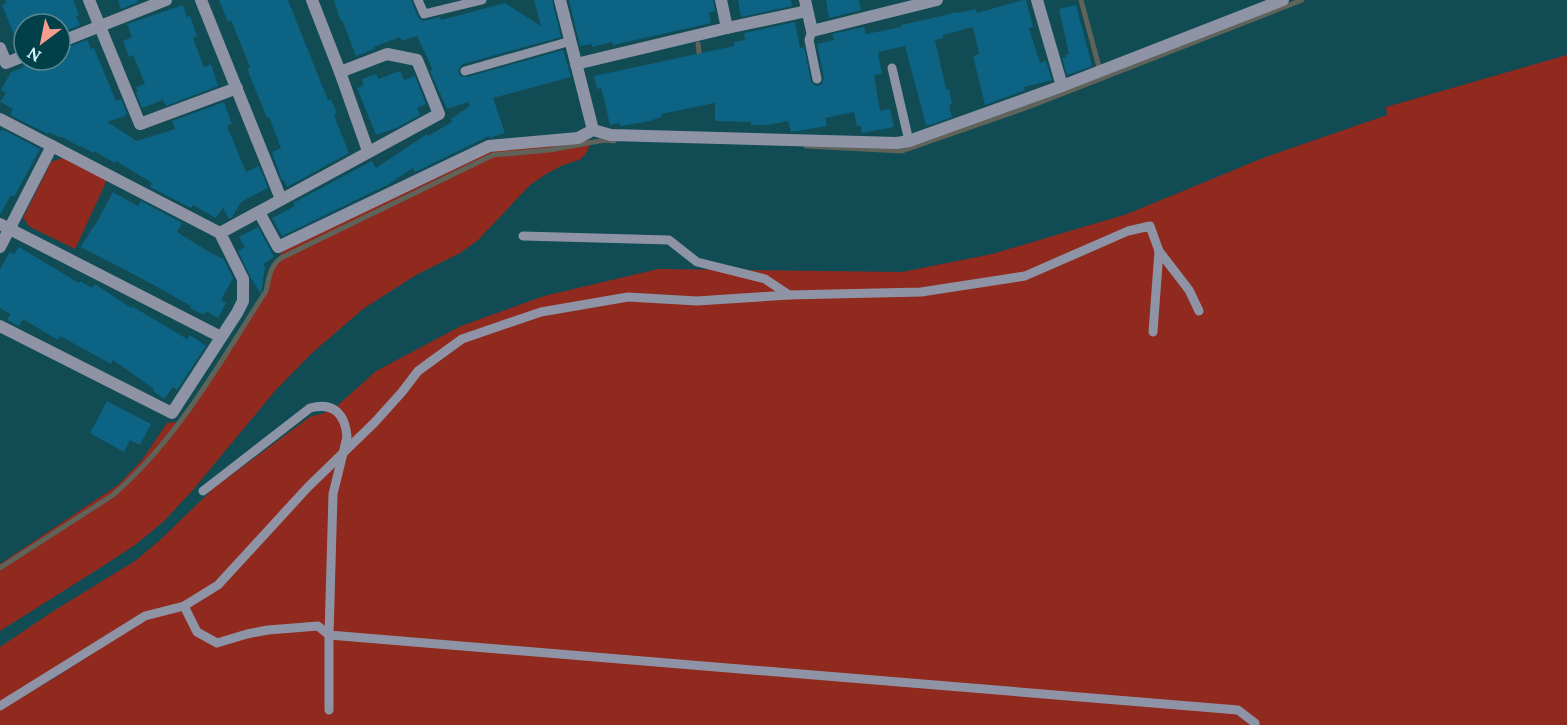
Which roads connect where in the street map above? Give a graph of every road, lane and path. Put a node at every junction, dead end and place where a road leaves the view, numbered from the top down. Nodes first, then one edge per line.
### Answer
1 (89, 0) edge
2 (166, 0) edge
3 (201, 0) edge
4 (312, 0) edge
5 (418, 0) edge
6 (482, 0) edge
7 (561, 0) edge
8 (721, 0) edge
9 (937, 0) edge
10 (1037, 0) edge
11 (1283, 0) edge
12 (806, 6) edge
13 (99, 27) junction
14 (727, 28) junction
15 (812, 31) junction
16 (72, 37) edge
17 (571, 41) junction
18 (0, 48) edge
19 (576, 64) junction
20 (3, 68) edge
21 (892, 68) dead end
22 (465, 71) dead end
23 (340, 72) junction
24 (817, 79) dead end
25 (1062, 86) junction
26 (237, 88) junction
27 (0, 120) edge
28 (593, 130) junction
29 (909, 141) junction
30 (52, 146) junction
31 (368, 151) junction
32 (281, 199) junction
33 (259, 212) junction
34 (5, 226) edge
35 (220, 233) junction
36 (523, 236) dead end
37 (0, 247) edge
38 (1158, 251) junction
39 (789, 295) junction
40 (1199, 311) dead end
41 (0, 326) edge
42 (1153, 332) dead end
43 (221, 336) junction
44 (343, 454) junction
45 (203, 491) dead end
46 (184, 606) junction
47 (328, 635) junction
48 (0, 706) edge
49 (329, 710) dead end
50 (1255, 725) edge

1 - 13 street
2 - 13 street
3 - 26 street
4 - 23 street
5 - 6 lane
7 - 17 street
8 - 14 street
9 - 15 street
10 - 25 street
11 - 25 street
12 - 14 street
12 - 15 street
13 - 16 street
13 - 26 street
14 - 19 street
15 - 24 lane
17 - 19 street
17 - 22 lane
18 - 20 street
19 - 28 street
21 - 29 lane
23 - 31 street
23 - 31 street
25 - 29 street
26 - 32 street
27 - 30 street
28 - 29 street
28 - 33 street
30 - 34 street
30 - 35 street
31 - 32 street
32 - 33 street
33 - 35 street
34 - 37 street
34 - 43 street
35 - 43 street
36 - 39 lane
38 - 39 lane
38 - 40 lane
38 - 42 lane
39 - 44 lane
41 - 43 street
44 - 45 lane
44 - 46 lane
44 - 47 lane
46 - 47 lane
46 - 48 lane
47 - 49 lane
47 - 50 lane

